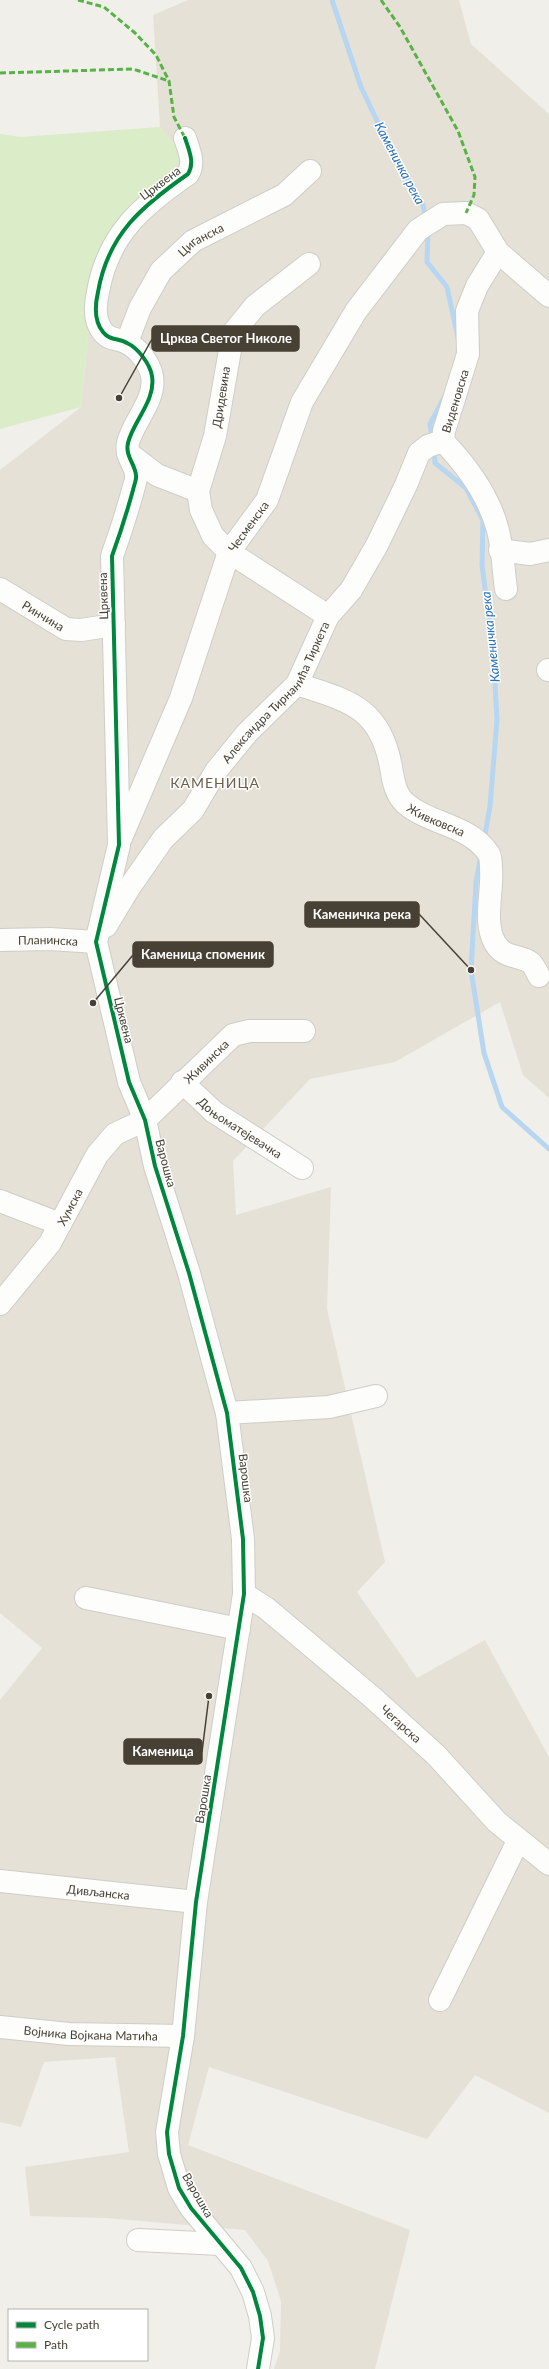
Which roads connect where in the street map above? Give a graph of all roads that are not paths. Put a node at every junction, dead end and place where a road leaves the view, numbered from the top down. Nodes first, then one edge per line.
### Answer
1 (185, 138) dead end
2 (310, 171) dead end
3 (498, 252) junction
4 (308, 264) dead end
5 (549, 296) edge
6 (127, 342) junction
7 (443, 441) junction
8 (128, 453) junction
9 (198, 491) junction
10 (500, 550) junction
11 (549, 550) edge
12 (229, 552) junction
13 (0, 589) edge
14 (506, 589) dead end
15 (328, 616) junction
16 (114, 625) junction
17 (297, 684) junction
18 (119, 845) junction
19 (0, 940) edge
20 (96, 942) junction
21 (539, 976) dead end
22 (304, 1031) dead end
23 (182, 1082) junction
24 (145, 1120) junction
25 (302, 1168) dead end
26 (0, 1201) edge
27 (60, 1224) junction
28 (0, 1304) edge
29 (376, 1396) dead end
30 (227, 1413) junction
31 (244, 1594) junction
32 (86, 1598) dead end
33 (239, 1629) junction
34 (518, 1840) junction
35 (549, 1864) edge
36 (0, 1881) edge
37 (196, 1902) junction
38 (440, 2000) dead end
39 (0, 2027) edge
40 (183, 2036) junction
41 (138, 2240) dead end
42 (220, 2244) junction
43 (258, 2369) edge

1 - 6 street, Црквена
2 - 6 street, Циганска
3 - 5 street
3 - 7 street, Виденовска
3 - 12 street, Чесменска
4 - 9 street, Дридевина
6 - 8 street, Црквена
7 - 10 street, Виденовска
7 - 15 street, Александра Тирнанића Тиркета
8 - 9 street
8 - 16 street, Црквена
9 - 12 street, Дридевина
10 - 11 street
10 - 14 street, Виденовска
12 - 15 street, Дридевина
12 - 18 street, Чесменска
13 - 16 street, Ринчина
15 - 17 street, Александра Тирнанића Тиркета
16 - 18 street, Црквена
17 - 20 street, Александра Тирнанића Тиркета
17 - 21 street, Живковска
18 - 20 street, Црквена
19 - 20 street, Планинска
20 - 24 street, Црквена
22 - 23 street, Живинска
23 - 24 street, Живинска
23 - 25 street, Доњоматејевачка
24 - 27 street, Хумска
24 - 30 street, Варошка
26 - 27 street
27 - 28 street, Хумска
29 - 30 street
30 - 31 street, Варошка
31 - 33 street, Варошка
31 - 34 street, Чегарска
32 - 33 street
33 - 37 street, Варошка
34 - 35 street, Чегарска
34 - 38 street
36 - 37 street, Дивљанска
37 - 40 street, Варошка
39 - 40 street, Војника Војкана Матића
40 - 42 street, Варошка
41 - 42 street
42 - 43 street, Варошка

